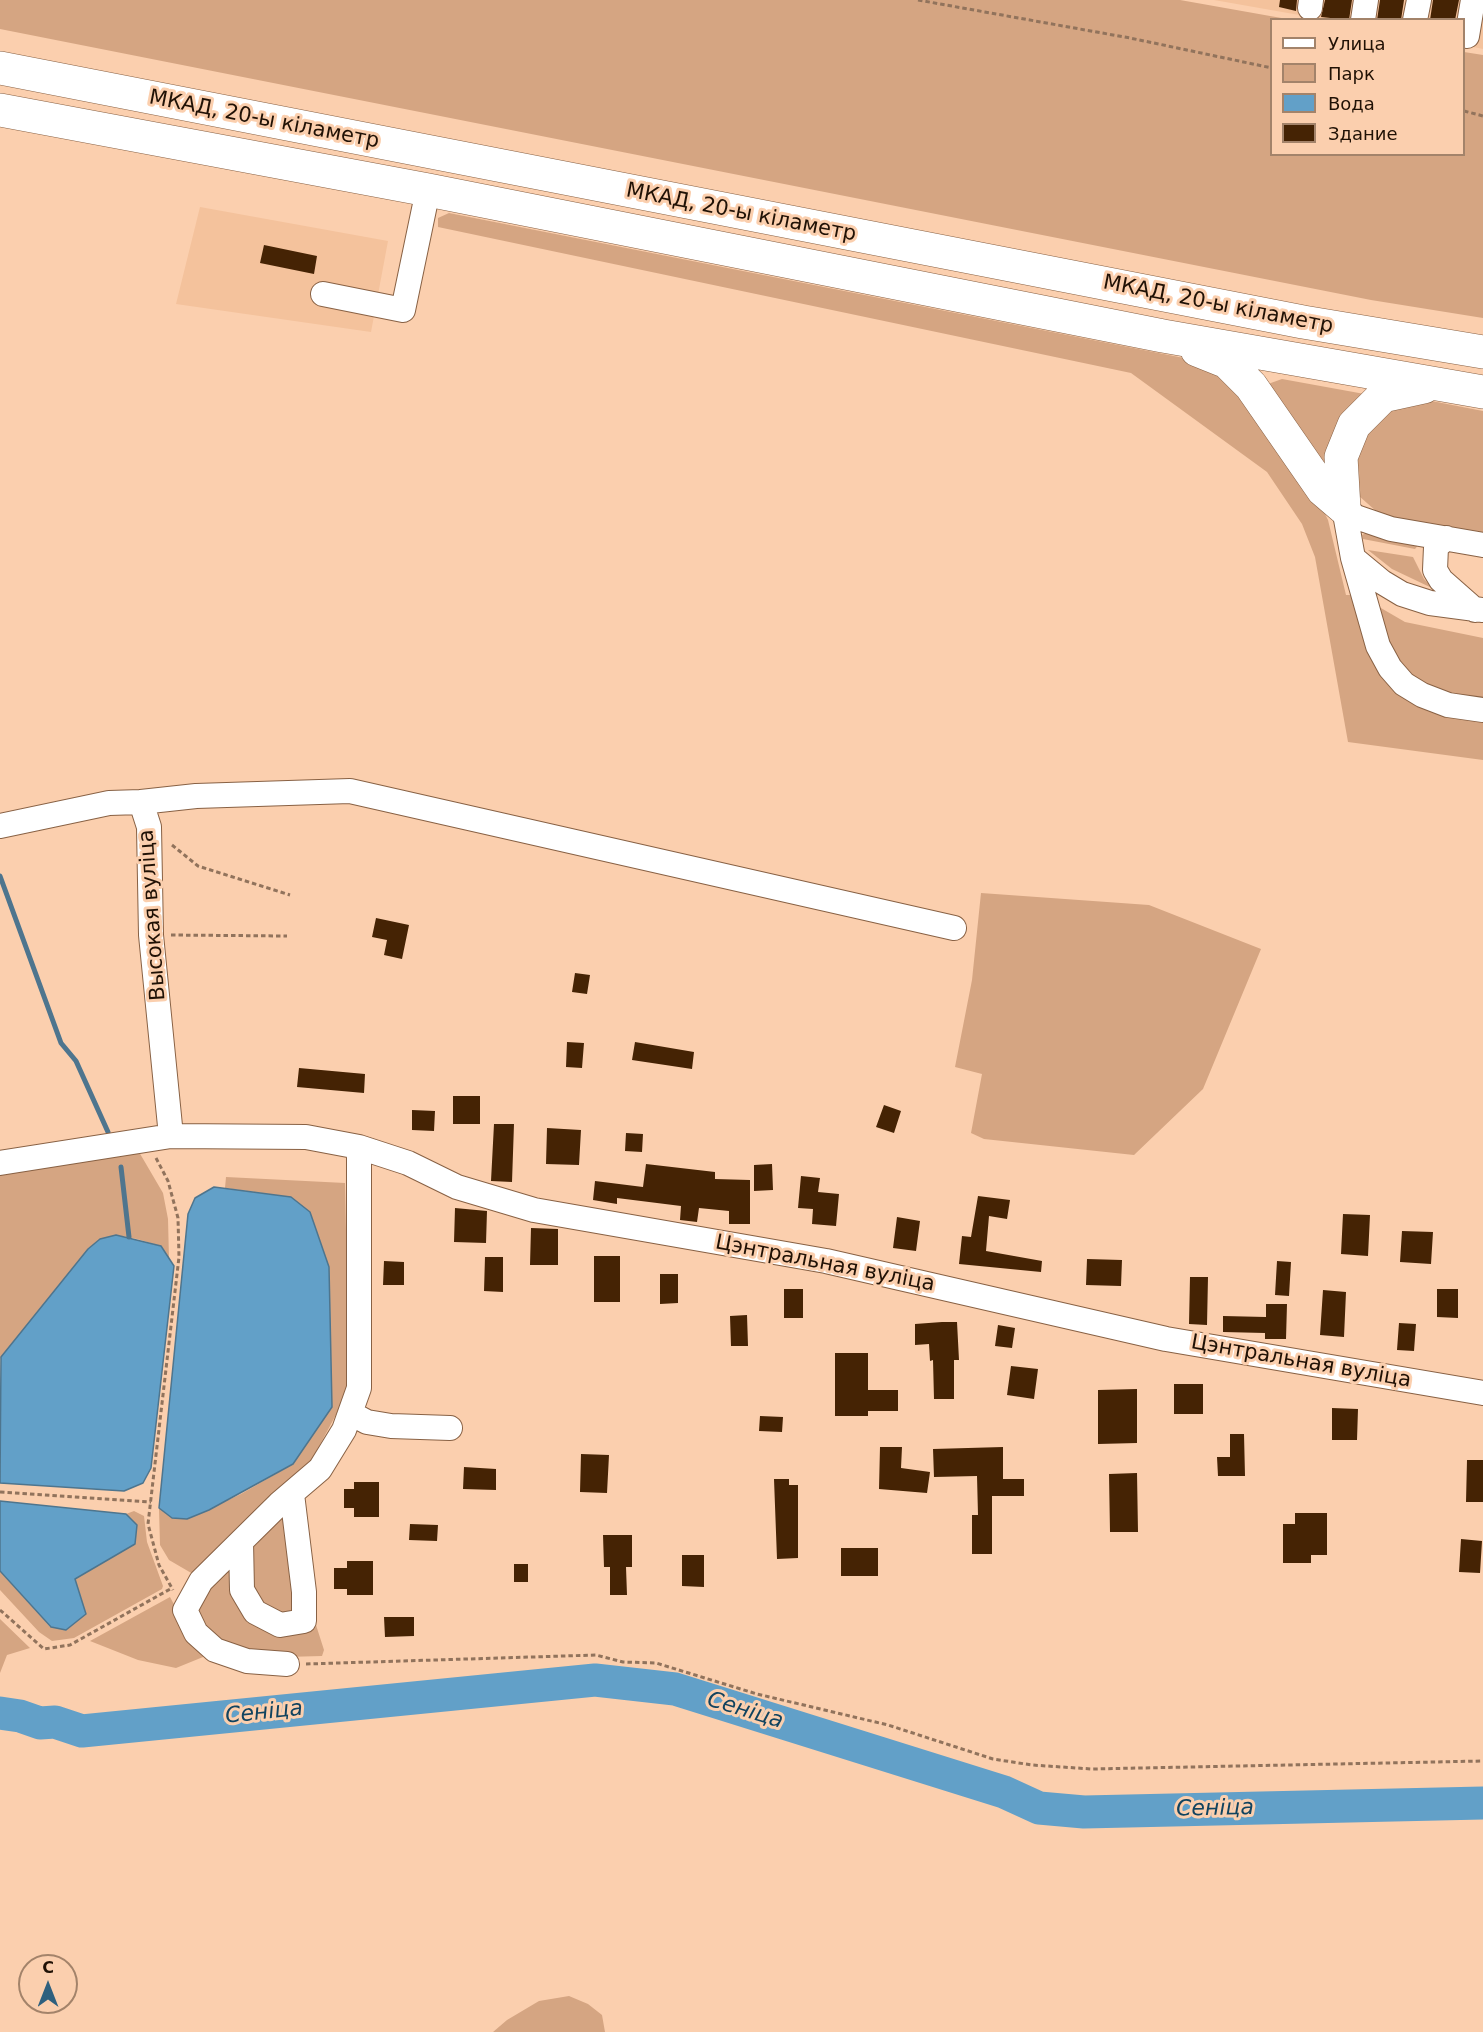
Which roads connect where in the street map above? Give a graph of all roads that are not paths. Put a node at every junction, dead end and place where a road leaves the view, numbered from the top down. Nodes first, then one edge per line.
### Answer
1 (1366, 0) edge
2 (1419, 0) edge
3 (1473, 0) edge
4 (1363, 18) edge
5 (1415, 18) edge
6 (1467, 36) dead end
7 (0, 68) edge
8 (0, 110) edge
9 (428, 190) junction
10 (323, 294) dead end
11 (1163, 336) junction
12 (1483, 352) edge
13 (1442, 384) junction
14 (1483, 392) edge
15 (1344, 508) junction
16 (1446, 538) junction
17 (1483, 545) edge
18 (1353, 558) junction
19 (1481, 610) edge
20 (1483, 710) edge
21 (141, 802) junction
22 (0, 826) edge
23 (954, 928) dead end
24 (159, 1138) junction
25 (359, 1147) junction
26 (0, 1163) edge
27 (1483, 1393) edge
28 (350, 1413) junction
29 (450, 1428) dead end
30 (292, 1494) junction
31 (241, 1542) junction
32 (287, 1664) road end

1 - 4 street
2 - 5 street
3 - 6 street
7 - 12 highway, МКАД, 20-ы кіламетр
8 - 9 highway, МКАД, 20-ы кіламетр
9 - 10 street
9 - 11 highway, МКАД, 20-ы кіламетр
11 - 13 highway, МКАД, 20-ы кіламетр
11 - 15 highway
13 - 14 highway, МКАД, 20-ы кіламетр
13 - 15 highway
15 - 16 street
15 - 18 street
16 - 17 street
16 - 19 street
18 - 19 street
18 - 20 street
21 - 22 street, Высокая вуліца
21 - 23 street
21 - 24 street, Высокая вуліца
24 - 25 street, Цэнтральная вуліца
24 - 26 street, Цэнтральная вуліца
25 - 27 street, Цэнтральная вуліца
25 - 28 street
28 - 29 street
28 - 30 street
30 - 31 street
30 - 31 street
31 - 32 street

